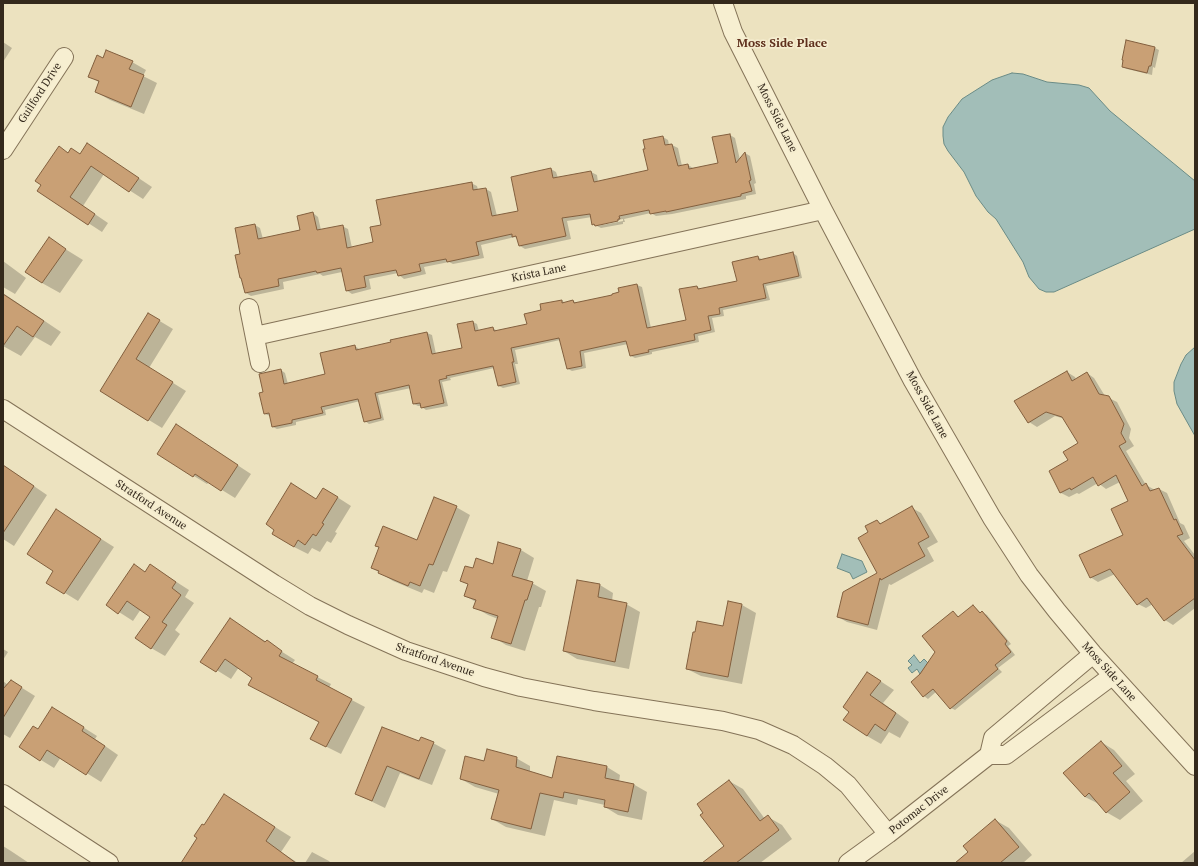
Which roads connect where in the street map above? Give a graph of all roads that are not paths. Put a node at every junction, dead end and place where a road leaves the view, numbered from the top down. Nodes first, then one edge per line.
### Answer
1 (723, 3) edge
2 (64, 57) dead end
3 (3, 150) edge
4 (822, 210) junction
5 (249, 308) dead end
6 (255, 336) junction
7 (260, 363) dead end
8 (3, 409) edge
9 (1093, 654) junction
10 (1112, 676) junction
11 (989, 755) junction
12 (1195, 766) edge
13 (3, 794) edge
14 (888, 834) junction
15 (109, 863) edge
16 (848, 863) edge

1 - 4 street, Moss Side Lane
2 - 3 street, Guilford Drive
4 - 6 street, Krista Lane
4 - 9 street, Moss Side Lane
5 - 6 street
6 - 7 street
8 - 14 street, Stratford Avenue
9 - 10 street, Moss Side Lane
9 - 11 street
10 - 11 street
10 - 12 street, Moss Side Lane
11 - 14 street, Potomac Drive
13 - 15 street
14 - 16 street, Potomac Drive

